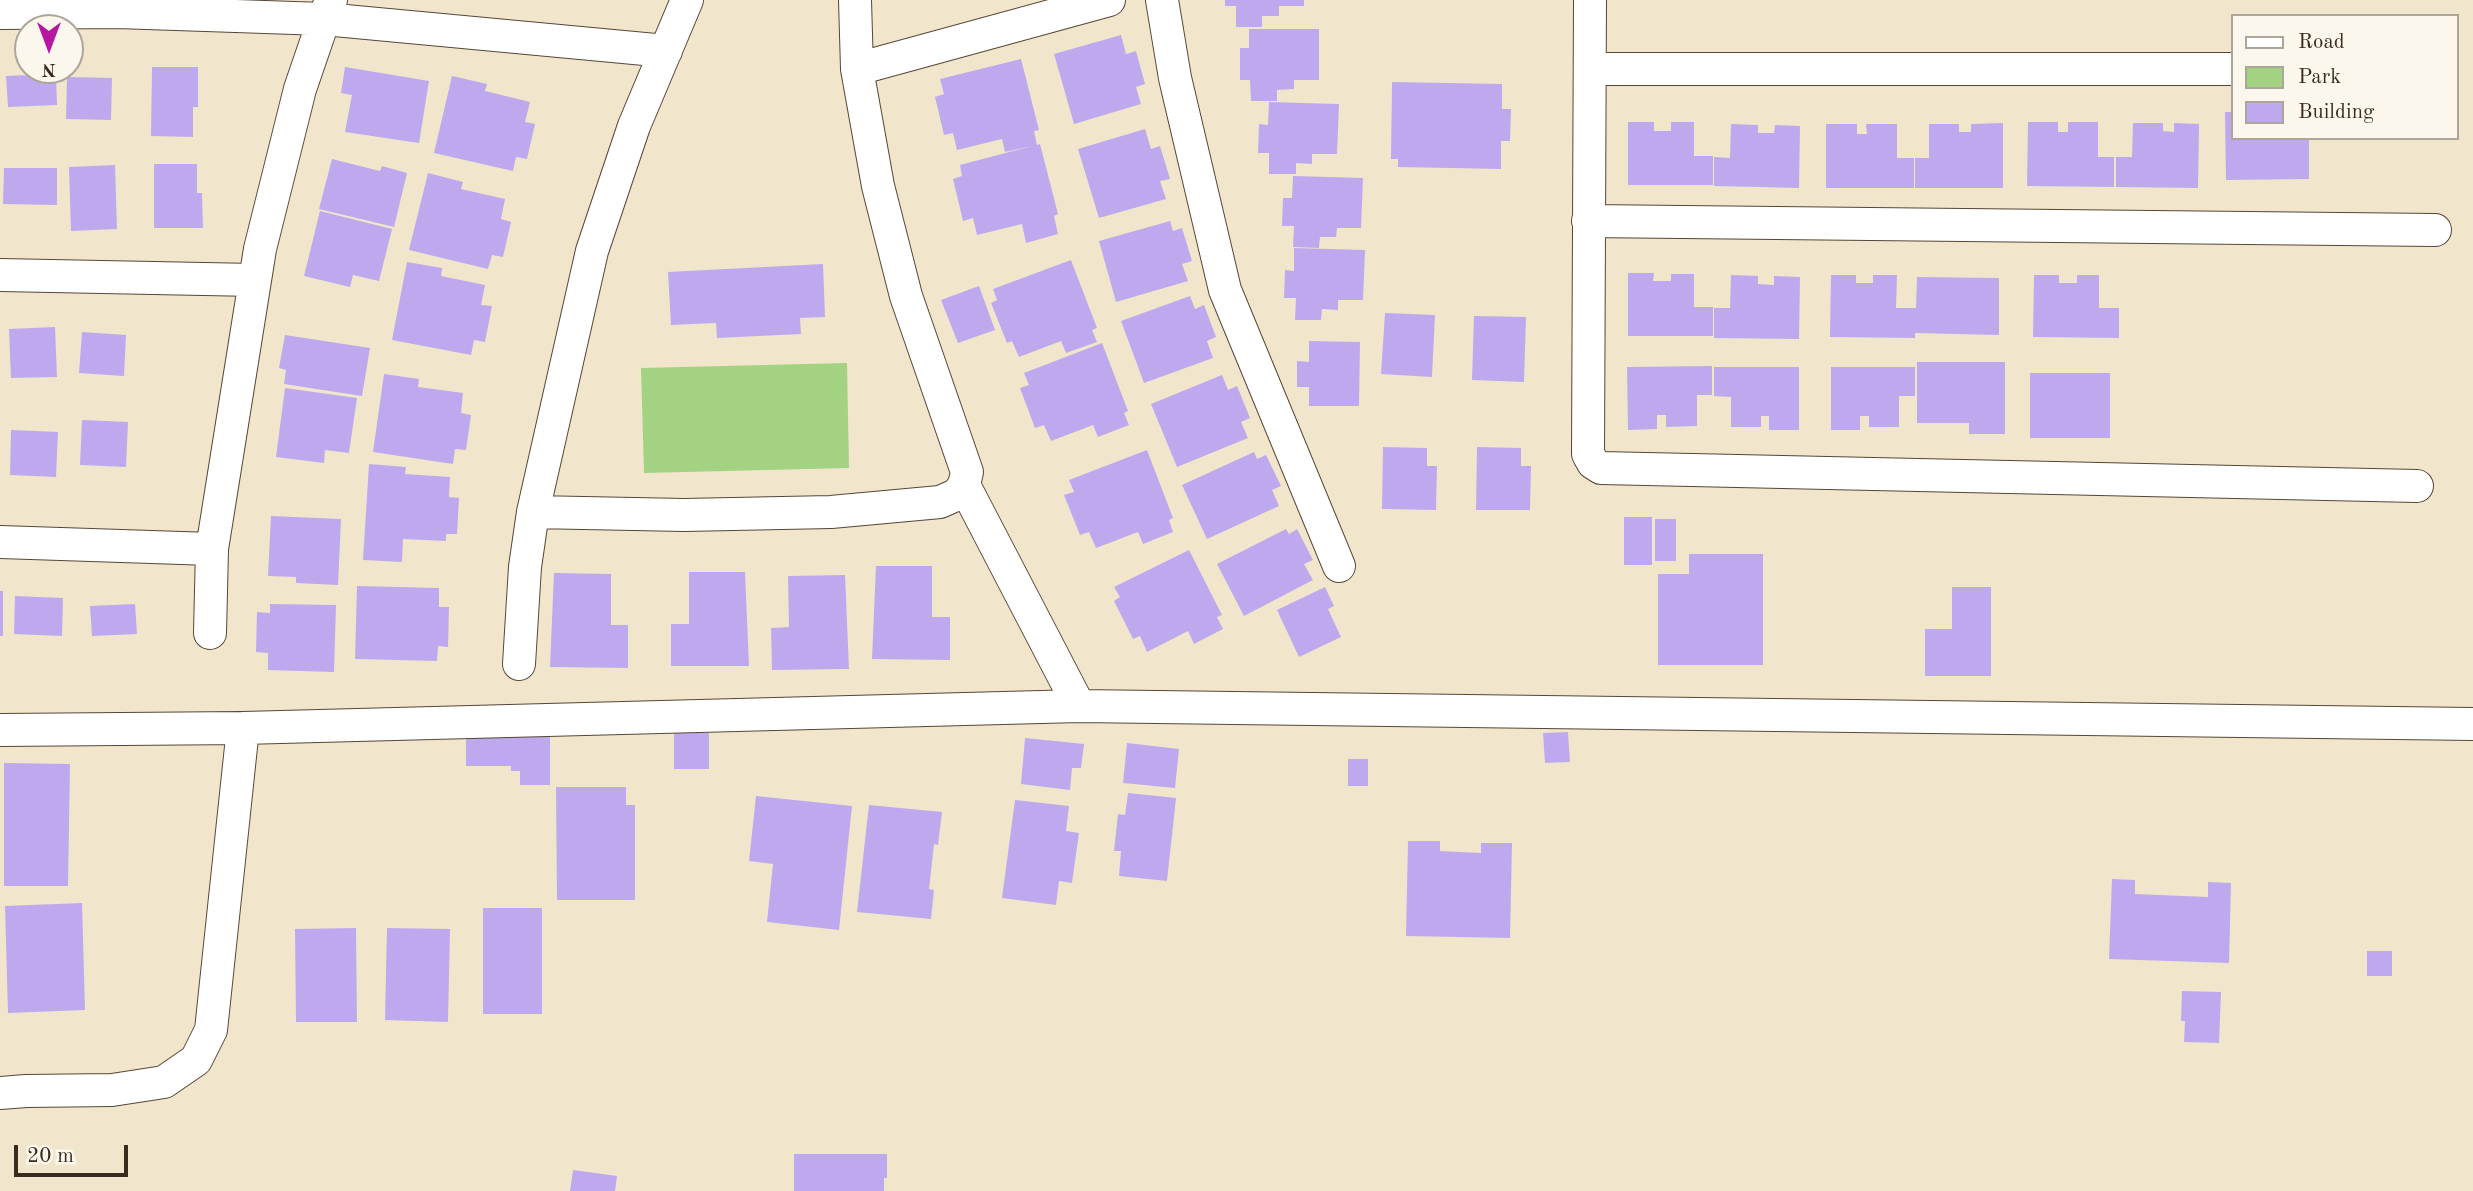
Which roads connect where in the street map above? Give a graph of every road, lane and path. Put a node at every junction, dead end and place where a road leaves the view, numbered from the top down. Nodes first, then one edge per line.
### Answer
1 (687, 0) edge
2 (855, 0) edge
3 (1109, 0) edge
4 (1163, 0) edge
5 (1590, 0) edge
6 (59, 6) edge
7 (328, 9) edge
8 (0, 13) edge
9 (666, 51) junction
10 (857, 69) junction
11 (1591, 69) junction
12 (2232, 69) edge
13 (1588, 221) junction
14 (2435, 230) dead end
15 (0, 275) edge
16 (254, 280) junction
17 (964, 485) junction
18 (2417, 486) dead end
19 (533, 512) junction
20 (0, 542) edge
21 (212, 549) junction
22 (1339, 566) dead end
23 (210, 633) dead end
24 (519, 664) dead end
25 (1079, 706) junction
26 (2473, 724) edge
27 (243, 728) junction
28 (0, 730) edge
29 (0, 1093) edge

1 - 9 street
2 - 10 street
3 - 10 street
4 - 22 street
5 - 11 street
6 - 7 street
6 - 8 street
7 - 9 street
7 - 16 street
9 - 19 street
10 - 17 street
11 - 12 street
11 - 13 street
13 - 14 street
13 - 18 street
15 - 16 street
16 - 21 street
17 - 19 street
17 - 25 street
19 - 24 street
20 - 21 street
21 - 23 street
25 - 26 street
25 - 27 street
27 - 28 street
27 - 29 street

